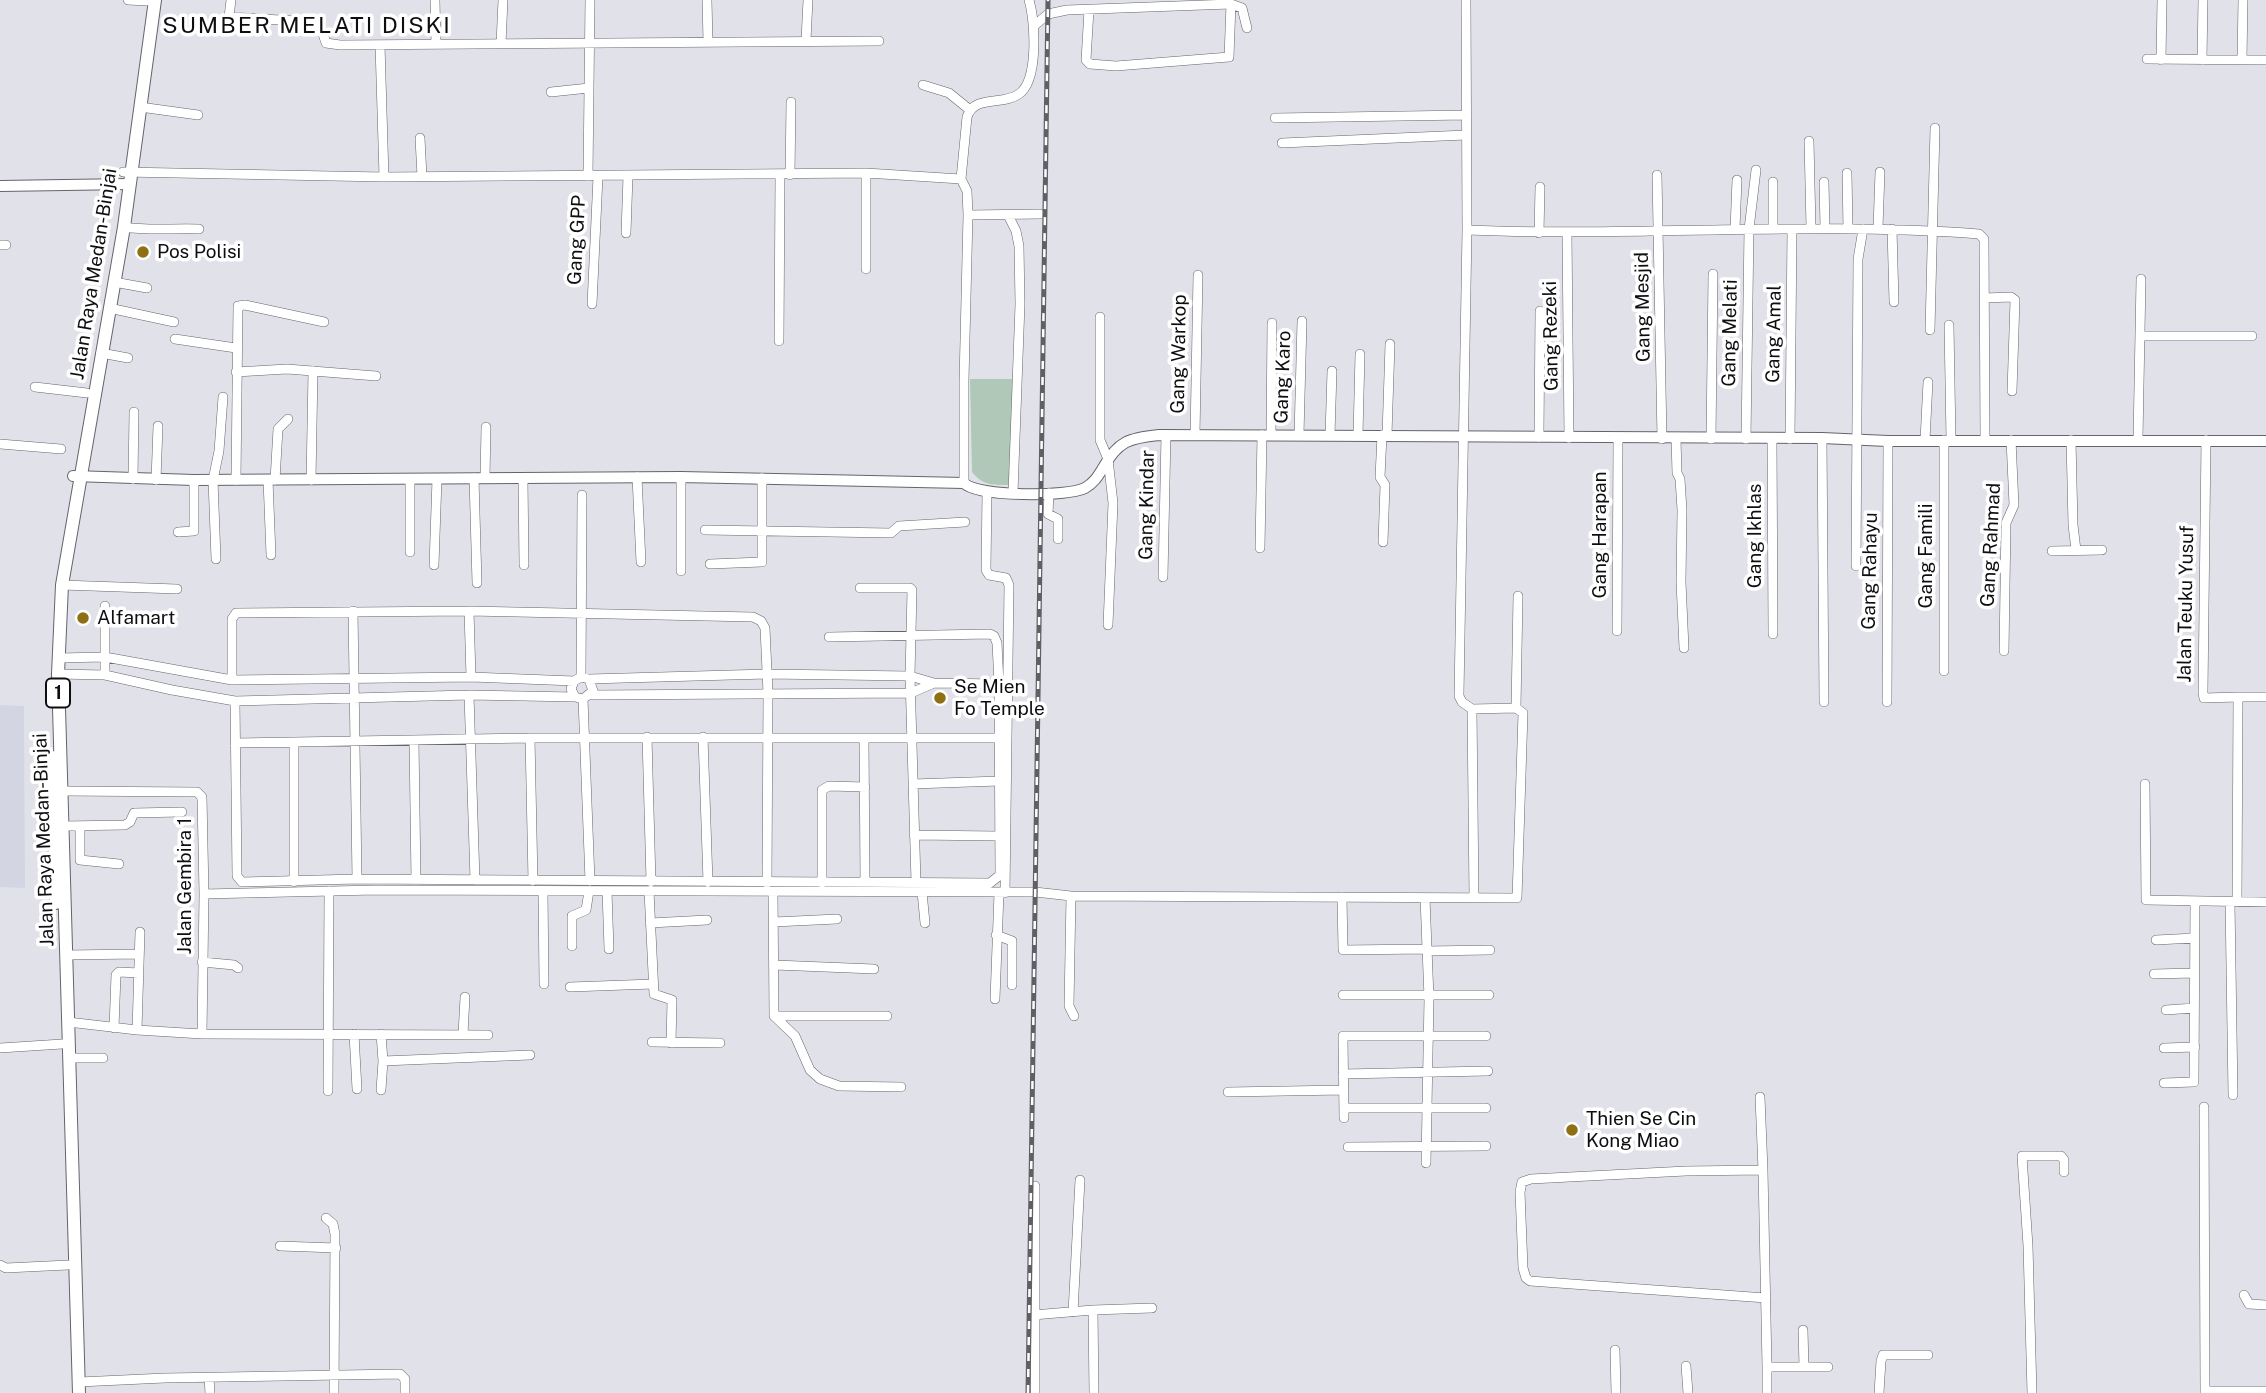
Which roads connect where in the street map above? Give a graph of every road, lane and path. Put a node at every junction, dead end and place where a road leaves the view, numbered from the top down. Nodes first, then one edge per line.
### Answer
1 (128, 0) edge
2 (150, 0) edge
3 (231, 0) edge
4 (435, 0) edge
5 (503, 0) edge
6 (590, 0) edge
7 (707, 0) edge
8 (808, 0) edge
9 (1029, 0) edge
10 (1466, 0) edge
11 (2162, 0) edge
12 (2203, 0) edge
13 (2243, 0) edge
14 (1231, 4) junction
15 (1089, 10) junction
16 (1035, 25) junction
17 (1247, 28) dead end
18 (806, 40) junction
19 (879, 41) dead end
20 (589, 42) junction
21 (708, 42) junction
22 (436, 44) junction
23 (502, 44) junction
24 (380, 45) junction
25 (2147, 60) dead end
26 (2161, 60) junction
27 (2202, 60) junction
28 (2242, 60) junction
29 (2266, 60) edge
30 (923, 85) dead end
31 (589, 88) junction
32 (551, 92) dead end
33 (791, 102) dead end
34 (140, 107) junction
35 (970, 110) junction
36 (198, 115) dead end
37 (1467, 115) junction
38 (1275, 118) dead end
39 (1935, 128) dead end
40 (1466, 135) junction
41 (420, 138) dead end
42 (1809, 141) dead end
43 (1282, 143) dead end
44 (1756, 170) dead end
45 (1880, 172) dead end
46 (866, 173) junction
47 (1847, 173) dead end
48 (785, 175) junction
49 (1657, 175) dead end
50 (593, 176) junction
51 (628, 176) junction
52 (384, 177) junction
53 (422, 177) junction
54 (961, 178) junction
55 (126, 179) junction
56 (1737, 180) dead end
57 (1773, 182) dead end
58 (1824, 182) dead end
59 (0, 186) edge
60 (1540, 187) dead end
61 (1040, 214) dead end
62 (968, 215) junction
63 (1008, 215) junction
64 (124, 227) junction
65 (1773, 228) junction
66 (1825, 228) junction
67 (1878, 228) junction
68 (199, 229) dead end
69 (1735, 229) junction
70 (1749, 229) junction
71 (1792, 229) junction
72 (1811, 229) junction
73 (1848, 229) junction
74 (1863, 229) junction
75 (1892, 229) junction
76 (1467, 230) junction
77 (1933, 230) junction
78 (1660, 231) junction
79 (626, 233) dead end
80 (1539, 233) junction
81 (1567, 233) junction
82 (866, 270) dead end
83 (1713, 274) dead end
84 (1198, 275) dead end
85 (2141, 279) dead end
86 (114, 282) junction
87 (147, 288) dead end
88 (1985, 298) junction
89 (1894, 302) dead end
90 (592, 304) dead end
91 (109, 308) junction
92 (1540, 311) dead end
93 (1100, 317) dead end
94 (1302, 321) dead end
95 (174, 322) dead end
96 (324, 322) dead end
97 (1272, 323) dead end
98 (1950, 326) dead end
99 (1930, 330) dead end
100 (2140, 336) junction
101 (2252, 336) dead end
102 (176, 339) dead end
103 (779, 341) dead end
104 (1390, 344) dead end
105 (236, 348) junction
106 (101, 353) junction
107 (1360, 354) dead end
108 (128, 358) dead end
109 (313, 371) junction
110 (1332, 371) dead end
111 (236, 372) junction
112 (376, 376) dead end
113 (1928, 382) dead end
114 (35, 387) dead end
115 (2012, 391) dead end
116 (87, 393) junction
117 (223, 397) dead end
118 (134, 412) dead end
119 (288, 419) dead end
120 (158, 426) dead end
121 (486, 427) dead end
122 (1166, 435) junction
123 (1195, 435) junction
124 (1267, 435) junction
125 (1299, 435) junction
126 (1329, 435) junction
127 (1359, 435) junction
128 (1385, 435) junction
129 (1462, 437) junction
130 (1539, 438) junction
131 (1569, 438) junction
132 (1822, 438) junction
133 (1618, 439) junction
134 (1662, 439) junction
135 (1676, 439) junction
136 (1711, 439) junction
137 (1746, 439) junction
138 (1772, 439) junction
139 (1790, 439) junction
140 (2138, 439) junction
141 (1857, 440) junction
142 (1926, 440) junction
143 (1947, 440) junction
144 (1985, 440) junction
145 (2011, 440) junction
146 (2071, 440) junction
147 (2206, 440) junction
148 (1888, 441) junction
149 (2266, 441) edge
150 (0, 444) edge
151 (61, 449) dead end
152 (1108, 459) junction
153 (76, 477) junction
154 (636, 477) junction
155 (681, 477) junction
156 (480, 478) junction
157 (523, 478) junction
158 (762, 478) junction
159 (133, 479) junction
160 (410, 479) junction
161 (437, 479) junction
162 (156, 480) junction
163 (213, 480) junction
164 (236, 480) junction
165 (271, 480) junction
166 (311, 480) junction
167 (194, 481) junction
168 (964, 483) junction
169 (987, 492) junction
170 (1013, 493) junction
171 (1049, 493) junction
172 (582, 495) dead end
173 (965, 522) dead end
174 (705, 530) dead end
175 (764, 531) junction
176 (178, 532) dead end
177 (1058, 539) dead end
178 (1383, 542) dead end
179 (1260, 548) dead end
180 (2076, 550) junction
181 (2102, 550) dead end
182 (2052, 551) dead end
183 (410, 552) dead end
184 (271, 555) dead end
185 (216, 559) dead end
186 (640, 562) dead end
187 (710, 564) dead end
188 (434, 565) dead end
189 (524, 565) dead end
190 (1856, 566) dead end
191 (681, 571) dead end
192 (1163, 577) dead end
193 (477, 583) dead end
194 (62, 585) junction
195 (860, 588) dead end
196 (177, 589) dead end
197 (1518, 596) dead end
198 (105, 606) dead end
199 (353, 611) junction
200 (469, 611) junction
201 (580, 612) junction
202 (1108, 625) dead end
203 (1617, 631) dead end
204 (1773, 634) dead end
205 (911, 636) junction
206 (829, 637) dead end
207 (1684, 648) dead end
208 (2004, 651) dead end
209 (105, 657) junction
210 (58, 658) junction
211 (1944, 671) dead end
212 (58, 674) junction
213 (105, 674) junction
214 (767, 674) junction
215 (911, 676) junction
216 (354, 677) junction
217 (471, 677) junction
218 (582, 679) junction
219 (232, 680) junction
220 (934, 683) junction
221 (999, 684) junction
222 (768, 693) junction
223 (911, 693) junction
224 (470, 695) junction
225 (583, 697) junction
226 (2238, 697) junction
227 (2266, 697) edge
228 (354, 699) junction
229 (235, 701) junction
230 (1824, 702) dead end
231 (1887, 702) dead end
232 (1516, 708) junction
233 (1472, 709) junction
234 (647, 737) junction
235 (703, 737) junction
236 (530, 738) junction
237 (584, 738) junction
238 (768, 738) junction
239 (864, 738) junction
240 (911, 738) junction
241 (998, 738) junction
242 (354, 740) junction
243 (471, 740) junction
244 (414, 741) junction
245 (235, 743) junction
246 (294, 743) junction
247 (999, 780) junction
248 (913, 783) junction
249 (2145, 784) dead end
250 (864, 787) junction
251 (62, 790) junction
252 (182, 812) dead end
253 (63, 826) junction
254 (80, 826) junction
255 (914, 835) junction
256 (998, 836) junction
257 (119, 864) dead end
258 (356, 880) junction
259 (416, 880) junction
260 (475, 880) junction
261 (533, 881) junction
262 (294, 882) junction
263 (708, 882) junction
264 (865, 882) junction
265 (916, 882) junction
266 (822, 883) junction
267 (590, 886) junction
268 (650, 886) junction
269 (770, 887) junction
270 (329, 891) junction
271 (543, 891) junction
272 (607, 891) junction
273 (922, 891) junction
274 (1002, 893) junction
275 (204, 894) junction
276 (1072, 896) junction
277 (1342, 897) junction
278 (1426, 898) junction
279 (1475, 898) junction
280 (2195, 901) junction
281 (2234, 902) junction
282 (2266, 902) edge
283 (837, 919) dead end
284 (707, 920) dead end
285 (774, 922) junction
286 (650, 923) junction
287 (925, 923) dead end
288 (140, 932) dead end
289 (996, 935) junction
290 (2194, 938) junction
291 (2156, 940) dead end
292 (572, 946) dead end
293 (609, 949) dead end
294 (1427, 950) junction
295 (1490, 950) dead end
296 (139, 954) junction
297 (66, 955) junction
298 (202, 962) junction
299 (775, 965) junction
300 (237, 968) dead end
301 (874, 968) dead end
302 (139, 973) junction
303 (2194, 973) junction
304 (2154, 974) dead end
305 (544, 984) dead end
306 (653, 985) junction
307 (1012, 985) dead end
308 (570, 987) dead end
309 (1343, 995) dead end
310 (1429, 995) junction
311 (1489, 995) dead end
312 (464, 997) dead end
313 (995, 999) dead end
314 (2194, 1008) junction
315 (2166, 1010) dead end
316 (775, 1016) junction
317 (887, 1016) dead end
318 (1074, 1016) dead end
319 (68, 1021) junction
320 (114, 1028) junction
321 (137, 1030) junction
322 (202, 1034) junction
323 (328, 1034) junction
324 (354, 1034) junction
325 (381, 1034) junction
326 (463, 1034) junction
327 (488, 1035) dead end
328 (1428, 1036) junction
329 (1486, 1036) dead end
330 (652, 1042) dead end
331 (671, 1042) junction
332 (720, 1043) dead end
333 (62, 1044) junction
334 (2194, 1047) junction
335 (0, 1048) edge
336 (2164, 1048) dead end
337 (530, 1055) dead end
338 (69, 1058) junction
339 (103, 1058) dead end
340 (383, 1061) junction
341 (1488, 1071) dead end
342 (1427, 1073) junction
343 (1343, 1074) junction
344 (2164, 1083) dead end
345 (901, 1087) dead end
346 (357, 1089) dead end
347 (381, 1090) dead end
348 (1344, 1090) junction
349 (328, 1091) dead end
350 (1228, 1091) dead end
351 (2233, 1095) dead end
352 (1760, 1097) dead end
353 (2204, 1107) dead end
354 (1427, 1108) junction
355 (1486, 1108) dead end
356 (1427, 1146) junction
357 (1486, 1146) dead end
358 (1348, 1147) dead end
359 (1426, 1163) dead end
360 (1763, 1170) junction
361 (2064, 1172) dead end
362 (1080, 1180) dead end
363 (1035, 1186) dead end
364 (326, 1218) dead end
365 (279, 1246) dead end
366 (336, 1248) junction
367 (0, 1265) edge
368 (68, 1265) junction
369 (2244, 1295) dead end
370 (1766, 1298) junction
371 (2266, 1305) edge
372 (1152, 1308) dead end
373 (1093, 1310) junction
374 (1073, 1312) junction
375 (1033, 1315) junction
376 (1803, 1330) dead end
377 (1615, 1350) dead end
378 (1928, 1354) dead end
379 (1686, 1366) dead end
380 (1767, 1367) junction
381 (1804, 1367) junction
382 (1828, 1367) dead end
383 (334, 1377) junction
384 (209, 1378) junction
385 (77, 1389) edge
386 (2266, 1391) edge
387 (2205, 1392) edge
388 (210, 1393) edge
389 (334, 1393) edge
390 (405, 1393) edge
391 (1035, 1393) edge
392 (1094, 1393) edge
393 (1616, 1393) edge
394 (1688, 1393) edge
395 (1767, 1393) edge
396 (1879, 1393) edge
397 (2032, 1393) edge

1 - 2 street
2 - 34 highway, Jalan Raya Medan-Binjai / 1
2 - 55 highway, Jalan Raya Medan-Binjai / 1
3 - 24 street
4 - 22 street
5 - 23 street
6 - 20 street, Gang GPP
7 - 21 street
8 - 18 street
9 - 16 street
10 - 37 street
11 - 26 street
12 - 27 street
13 - 28 street
14 - 15 street
14 - 15 street
14 - 17 street
15 - 16 street
16 - 35 street
18 - 19 street
18 - 21 street
20 - 21 street
20 - 23 street
20 - 31 street, Gang GPP
22 - 23 street
22 - 24 street
24 - 52 street
25 - 26 street
26 - 27 street
27 - 28 street
28 - 29 street
30 - 35 street
31 - 32 street
31 - 50 street, Gang GPP
33 - 48 street
34 - 36 street
34 - 55 highway, Jalan Raya Medan-Binjai / 1
35 - 54 street
37 - 38 street
37 - 40 street
39 - 77 street
40 - 43 street
40 - 76 street
41 - 53 street
42 - 72 street
44 - 70 street, Gang Melati
45 - 67 street
46 - 48 street
46 - 54 street
46 - 82 street
47 - 73 street
48 - 51 street
48 - 103 street
49 - 78 street, Gang Mesjid
50 - 51 street
50 - 53 street
50 - 90 street, Gang GPP
51 - 79 street
52 - 53 street
52 - 55 street
54 - 62 street
55 - 59 main road
55 - 64 highway, Jalan Raya Medan-Binjai / 1
55 - 116 highway, Jalan Raya Medan-Binjai / 1
56 - 69 street
57 - 65 street
58 - 66 street
60 - 80 street
61 - 63 street
62 - 63 street
62 - 168 street
63 - 170 street
64 - 68 street
64 - 86 highway, Jalan Raya Medan-Binjai / 1
65 - 70 street
65 - 71 street
66 - 72 street
66 - 73 street
67 - 74 street
67 - 75 street
69 - 70 street
69 - 78 street
70 - 137 street, Gang Melati
71 - 72 street
71 - 139 street, Gang Amal
73 - 74 street
74 - 141 street
75 - 77 street
75 - 89 street
76 - 80 street
76 - 129 street
77 - 88 street
77 - 99 street
78 - 81 street
78 - 134 street, Gang Mesjid
80 - 81 street
81 - 131 street, Gang Rezeki
83 - 136 street
84 - 123 street, Gang Warkop
85 - 100 street
86 - 87 street
86 - 91 highway, Jalan Raya Medan-Binjai / 1
88 - 115 street
88 - 144 street
91 - 95 street
91 - 106 highway, Jalan Raya Medan-Binjai / 1
92 - 130 street
93 - 152 street
94 - 125 street, Gang Karo
96 - 105 street
97 - 124 street
98 - 143 street, Gang Famili
100 - 101 street
100 - 140 street
102 - 105 street
104 - 128 street
105 - 111 street
106 - 108 street
106 - 153 highway, Jalan Raya Medan-Binjai / 1
107 - 127 street
109 - 111 street
109 - 112 street
109 - 166 street
110 - 126 street
111 - 164 street
113 - 142 street
114 - 116 street
116 - 153 highway, Jalan Raya Medan-Binjai / 1
117 - 163 street
118 - 159 street
119 - 165 street
120 - 162 street
121 - 156 street
122 - 123 main road
122 - 152 main road
122 - 192 street, Gang Kindar
123 - 124 main road
124 - 125 main road
124 - 179 street
125 - 126 main road
126 - 127 main road
127 - 128 main road
128 - 129 main road
128 - 178 street
129 - 130 main road
129 - 233 street
130 - 131 main road
131 - 133 main road
132 - 139 main road
132 - 141 main road
132 - 230 street
133 - 134 main road
133 - 203 street, Gang Harapan
134 - 135 main road
135 - 136 main road
135 - 207 street
136 - 137 main road
137 - 138 main road
138 - 139 main road
138 - 204 street, Gang Ikhlas
140 - 146 main road
140 - 147 main road
141 - 148 main road
141 - 190 street
142 - 143 main road
142 - 148 main road
143 - 144 main road
143 - 211 street, Gang Famili
144 - 145 main road
145 - 146 main road
145 - 208 street, Gang Rahmad
146 - 180 street
147 - 149 main road
147 - 226 street, Jalan Teuku Yusuf
148 - 231 street, Gang Rahayu
150 - 151 street
152 - 171 main road
152 - 202 street
153 - 159 main road
153 - 194 highway, Jalan Raya Medan-Binjai / 1
153 - 333 highway, Jalan Raya Medan-Binjai / 1
154 - 155 main road
154 - 157 main road
154 - 186 street
155 - 158 main road
155 - 191 street
156 - 157 main road
156 - 161 main road
156 - 193 street
157 - 189 street
158 - 168 main road
158 - 175 street
159 - 162 main road
160 - 161 main road
160 - 166 main road
160 - 183 street
161 - 188 street
162 - 167 main road
163 - 164 main road
163 - 167 main road
163 - 185 street
164 - 165 main road
165 - 166 main road
165 - 184 street
167 - 176 street
168 - 169 main road
169 - 170 main road
169 - 274 street
170 - 171 main road
171 - 177 street
172 - 201 street
173 - 175 street
174 - 175 street
175 - 187 street
180 - 181 street
180 - 182 street
194 - 196 street
194 - 210 highway, Jalan Raya Medan-Binjai / 1
195 - 205 street
197 - 232 street
198 - 209 street
199 - 200 street
199 - 216 street
199 - 219 street
200 - 201 street
200 - 217 street
201 - 214 street
201 - 218 street
205 - 206 street
205 - 215 street
205 - 221 street
209 - 210 street
209 - 213 street
209 - 219 street
210 - 212 highway, Jalan Raya Medan-Binjai / 1
212 - 213 street
212 - 251 highway, Jalan Raya Medan-Binjai / 1
213 - 229 street
214 - 215 street
214 - 218 street
214 - 222 street
215 - 220 street
215 - 223 street
216 - 217 street
216 - 219 street
216 - 228 street
217 - 218 street
218 - 225 street
218 - 225 street
220 - 221 street
220 - 223 street
221 - 241 street
222 - 223 street
222 - 225 street
222 - 238 street
223 - 240 street
224 - 225 street
224 - 228 street
224 - 243 street
225 - 237 street
226 - 227 street
226 - 281 street
228 - 229 street
228 - 242 street
229 - 245 street
232 - 233 street
232 - 279 street
233 - 279 street
234 - 235 street
234 - 237 street
234 - 268 street
235 - 238 street
235 - 263 street
236 - 237 street
236 - 243 street
236 - 261 street
237 - 267 street
238 - 239 street
238 - 269 street
239 - 240 street
239 - 250 street
240 - 241 street
240 - 248 street
241 - 247 street
242 - 244 street
242 - 246 street
242 - 258 street
243 - 244 street
243 - 260 street
244 - 259 street
245 - 246 street
245 - 262 street
246 - 262 street
247 - 248 street
247 - 256 street
248 - 255 street
249 - 280 street
250 - 264 street
250 - 266 street
251 - 253 highway, Jalan Raya Medan-Binjai / 1
251 - 275 street, Jalan Gembira 1
252 - 254 street
253 - 254 street
253 - 297 highway, Jalan Raya Medan-Binjai / 1
254 - 257 street
255 - 256 street
255 - 265 street
256 - 265 street
258 - 259 street
258 - 262 street
259 - 260 street
260 - 261 street
261 - 267 street
263 - 268 street
263 - 269 street
264 - 265 street
264 - 266 street
266 - 269 street
267 - 268 street
267 - 271 street
267 - 272 street
267 - 292 street
268 - 269 street
268 - 272 street
268 - 286 street
269 - 273 street
269 - 285 street
270 - 271 street
270 - 275 street
270 - 323 street
271 - 305 street
272 - 293 street
273 - 274 street
273 - 287 street
274 - 276 street
274 - 289 street
275 - 298 street, Jalan Gembira 1
276 - 277 street
276 - 318 street
277 - 278 street
277 - 294 street
278 - 279 street
278 - 294 street
280 - 281 street
280 - 290 street
281 - 282 street
281 - 351 street
283 - 285 street
284 - 286 street
285 - 299 street
286 - 306 street
288 - 296 street
289 - 307 street
289 - 313 street
290 - 291 street
290 - 303 street
294 - 295 street
294 - 310 street
296 - 297 street
296 - 302 street
297 - 319 highway, Jalan Raya Medan-Binjai / 1
298 - 300 street
298 - 322 street, Jalan Gembira 1
299 - 301 street
299 - 316 street
302 - 320 street
302 - 321 street
303 - 304 street
303 - 314 street
306 - 308 street
306 - 331 street
309 - 310 street
310 - 311 street
310 - 328 street
312 - 326 street
314 - 315 street
314 - 334 street
316 - 317 street
316 - 345 street
319 - 320 street
319 - 338 highway, Jalan Raya Medan-Binjai / 1
320 - 321 street
321 - 322 street
322 - 323 street
323 - 324 street
323 - 349 street
324 - 325 street
324 - 346 street
325 - 326 street
325 - 340 street
326 - 327 street
328 - 329 street
328 - 342 street
328 - 343 street
330 - 331 street
331 - 332 street
333 - 335 street
333 - 368 highway, Jalan Raya Medan-Binjai / 1
334 - 336 street
334 - 344 street
337 - 340 street
338 - 339 street
338 - 385 highway, Jalan Raya Medan-Binjai / 1
340 - 347 street
341 - 342 street
342 - 343 street
342 - 354 street
343 - 348 street
348 - 350 street
348 - 354 street
352 - 360 street
353 - 387 street
354 - 355 street
354 - 356 street
356 - 357 street
356 - 358 street
356 - 359 street
360 - 370 street
360 - 370 street
361 - 397 street
362 - 374 street
363 - 375 street
364 - 366 street
365 - 366 street
366 - 383 street
367 - 368 street
368 - 385 highway, Jalan Raya Medan-Binjai / 1
369 - 371 street
370 - 380 street
372 - 373 street
373 - 374 street
373 - 392 street
374 - 375 street
375 - 391 street
376 - 381 street
377 - 393 street
378 - 396 street
379 - 394 street
380 - 381 street
380 - 395 street
381 - 382 street
383 - 384 street
383 - 389 street
383 - 390 street
384 - 385 street
384 - 388 street
386 - 387 street

